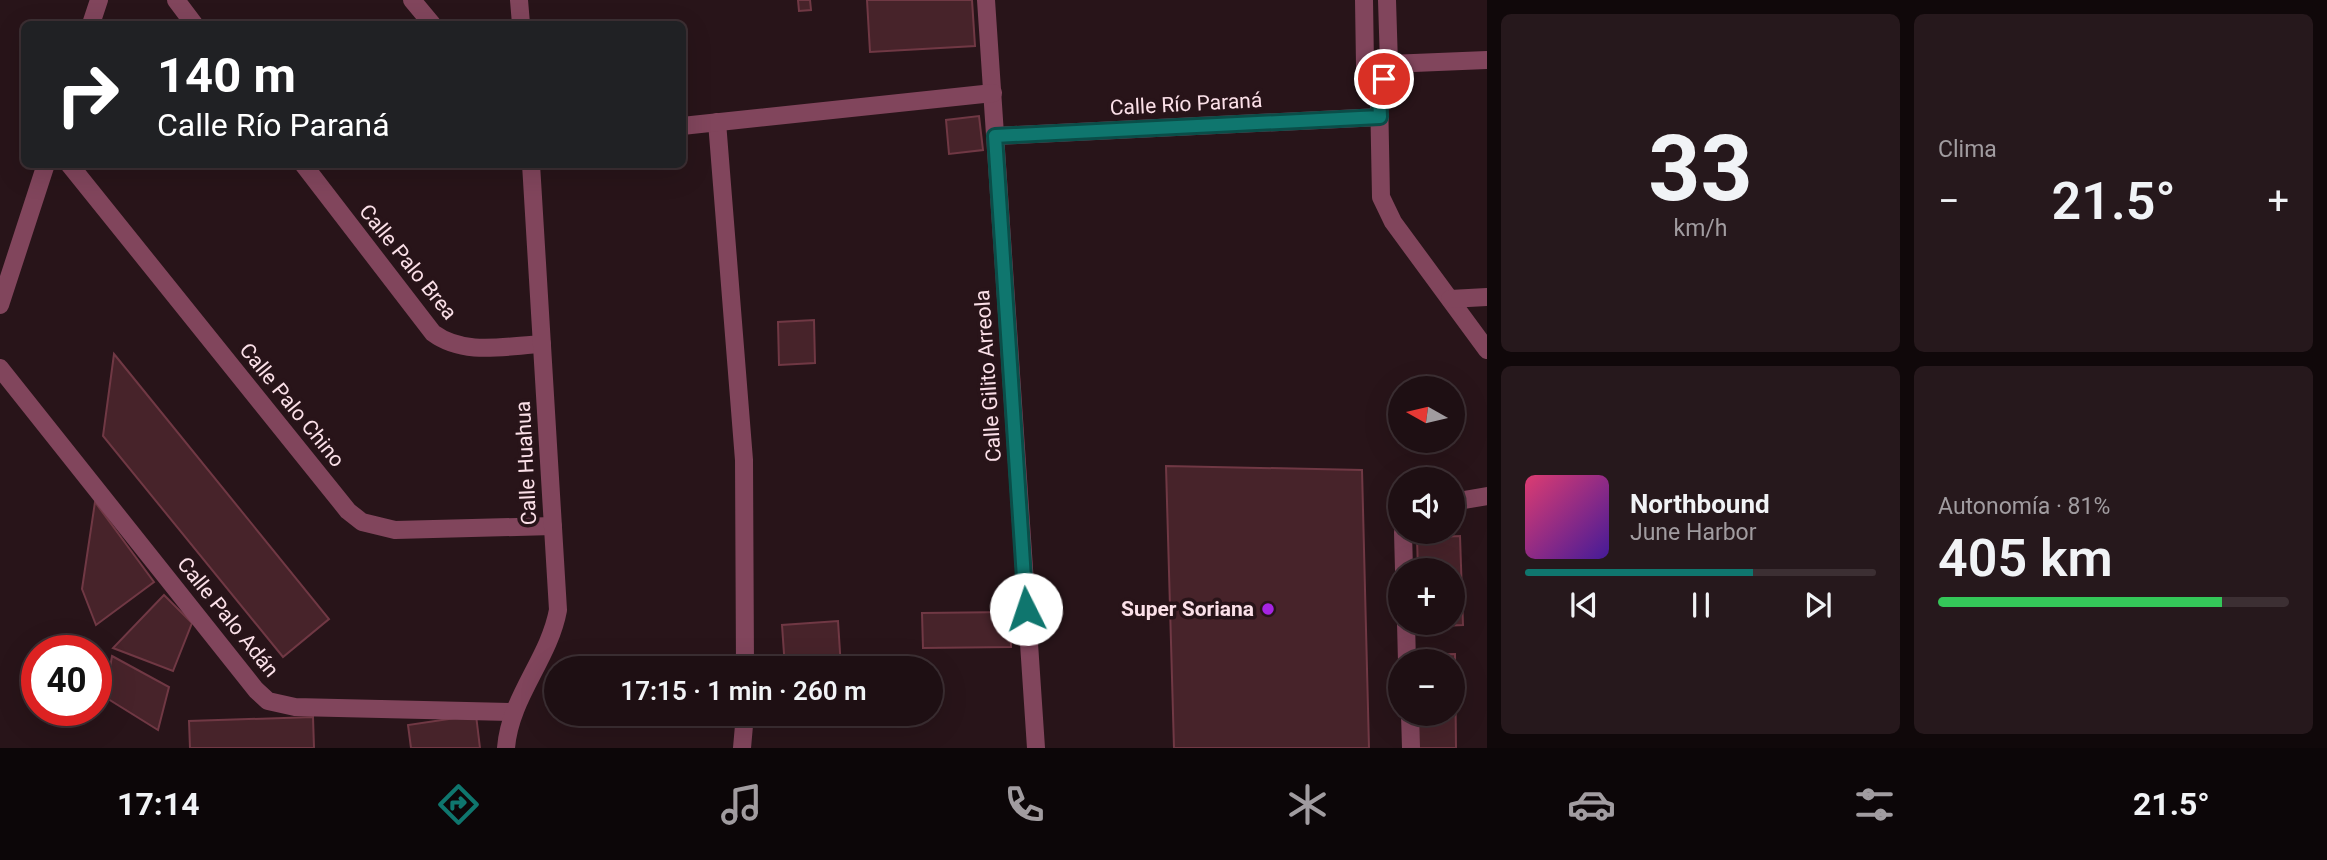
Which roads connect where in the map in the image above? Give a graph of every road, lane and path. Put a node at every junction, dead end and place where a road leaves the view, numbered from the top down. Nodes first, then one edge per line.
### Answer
1 (99, 0) edge
2 (176, 0) edge
3 (412, 0) edge
4 (519, 0) edge
5 (986, 0) edge
6 (1364, 0) edge
7 (1387, 0) edge
8 (92, 21) edge
9 (192, 21) edge
10 (430, 21) edge
11 (521, 21) edge
12 (1487, 60) edge
13 (1389, 64) junction
14 (1365, 65) junction
15 (993, 93) junction
16 (1379, 94) junction
17 (1380, 117) junction
18 (717, 122) junction
19 (686, 126) edge
20 (995, 136) junction
21 (45, 168) edge
22 (72, 168) edge
23 (306, 168) edge
24 (531, 168) edge
25 (1487, 297) edge
26 (1450, 299) junction
27 (0, 305) edge
28 (542, 344) junction
29 (1487, 349) edge
30 (0, 368) edge
31 (1487, 496) edge
32 (1465, 500) edge
33 (553, 526) junction
34 (745, 656) edge
35 (513, 712) junction
36 (744, 726) edge
37 (1410, 726) edge
38 (506, 748) edge
39 (743, 748) edge
40 (1036, 748) edge
41 (1411, 748) edge

1 - 8 street
2 - 9 street
3 - 10 street
4 - 11 street
5 - 15 street, Calle Gilito Arreola
6 - 14 street
7 - 13 street
12 - 13 street
13 - 14 street
13 - 16 street
14 - 16 street
15 - 18 street
15 - 20 street, Calle Gilito Arreola
16 - 17 street
17 - 20 street, Calle Río Paraná
17 - 26 street
18 - 19 street
18 - 34 street
20 - 40 street, Calle Gilito Arreola
21 - 27 street
22 - 33 street, Calle Palo Chino
23 - 28 street, Calle Palo Brea
24 - 28 street, Calle Huahua
25 - 26 street
26 - 29 street
28 - 33 street, Calle Huahua
30 - 35 street, Calle Palo Adán
31 - 32 street
33 - 35 street, Calle Huahua
35 - 38 street, Calle Huahua
36 - 39 street
37 - 41 street

